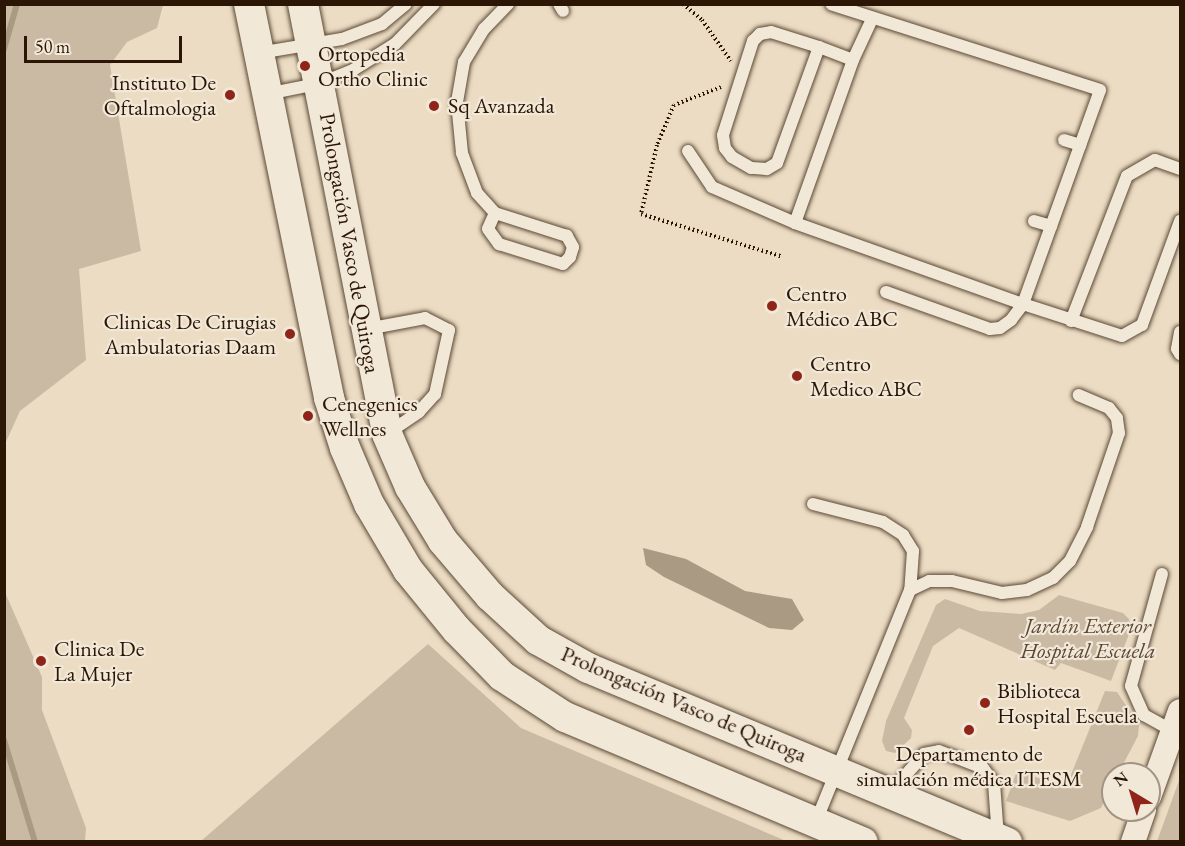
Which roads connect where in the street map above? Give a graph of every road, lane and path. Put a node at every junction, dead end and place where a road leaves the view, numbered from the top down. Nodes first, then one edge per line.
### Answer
1 (249, 4) edge
2 (303, 4) edge
3 (406, 4) edge
4 (434, 4) edge
5 (508, 4) edge
6 (831, 4) edge
7 (872, 20) junction
8 (313, 46) junction
9 (819, 47) junction
10 (259, 53) junction
11 (854, 60) junction
12 (321, 83) junction
13 (267, 94) junction
14 (1065, 140) dead end
15 (1080, 145) junction
16 (688, 151) dead end
17 (1180, 169) edge
18 (495, 213) junction
19 (1034, 221) dead end
20 (1180, 221) edge
21 (795, 223) junction
22 (1051, 226) junction
23 (886, 292) dead end
24 (1023, 304) junction
25 (1071, 321) junction
26 (365, 329) junction
27 (1180, 335) edge
28 (1180, 354) edge
29 (1079, 395) dead end
30 (387, 434) junction
31 (813, 504) dead end
32 (1162, 574) dead end
33 (910, 590) junction
34 (1177, 721) edge
35 (1161, 764) edge
36 (838, 769) junction
37 (891, 792) junction
38 (816, 822) junction
39 (1140, 822) edge
40 (1002, 840) edge
41 (863, 842) edge
42 (1133, 842) edge

1 - 10 street
2 - 8 street, Prolongación Vasco de Quiroga
3 - 8 lane
4 - 12 lane
5 - 18 lane
6 - 7 lane
7 - 11 lane
7 - 15 lane
8 - 10 lane
8 - 12 street, Prolongación Vasco de Quiroga
9 - 9 lane
9 - 11 lane
10 - 13 street
11 - 21 lane
12 - 13 lane
12 - 26 street, Prolongación Vasco de Quiroga
13 - 38 street
14 - 15 lane
15 - 22 lane
16 - 21 lane
17 - 25 lane
18 - 18 lane
19 - 22 lane
20 - 25 lane
21 - 24 lane
22 - 24 lane
23 - 24 lane
24 - 25 lane
26 - 30 street, Prolongación Vasco de Quiroga
26 - 30 lane
27 - 28 lane
29 - 33 lane
30 - 36 street, Prolongación Vasco de Quiroga
31 - 33 lane
32 - 34 lane
33 - 36 lane
34 - 35 street
36 - 37 street, Prolongación Vasco de Quiroga
36 - 38 lane
37 - 40 street, Prolongación Vasco de Quiroga
37 - 40 lane
38 - 41 street
39 - 42 street

